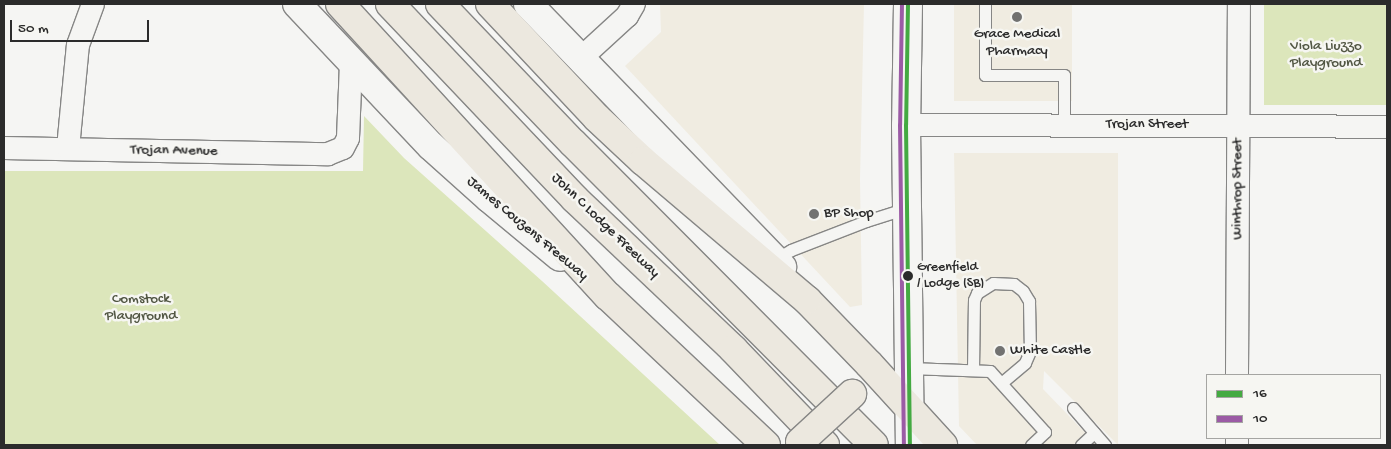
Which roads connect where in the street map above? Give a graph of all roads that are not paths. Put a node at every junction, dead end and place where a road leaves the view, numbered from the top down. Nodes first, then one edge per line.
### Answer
1 (93, 4) edge
2 (297, 4) edge
3 (340, 4) edge
4 (390, 4) edge
5 (440, 4) edge
6 (490, 4) edge
7 (528, 4) edge
8 (634, 4) edge
9 (908, 4) edge
10 (985, 4) edge
11 (1239, 4) edge
12 (580, 59) junction
13 (351, 62) junction
14 (906, 125) junction
15 (1064, 125) junction
16 (1238, 126) junction
17 (1387, 127) edge
18 (4, 148) edge
19 (68, 148) junction
20 (907, 208) junction
21 (776, 259) junction
22 (608, 296) junction
23 (806, 300) junction
24 (848, 344) junction
25 (909, 368) junction
26 (973, 370) junction
27 (1237, 374) edge
28 (1001, 383) junction
29 (910, 408) junction
30 (1073, 408) dead end
31 (1094, 433) junction
32 (763, 442) edge
33 (812, 444) edge
34 (874, 445) edge
35 (910, 445) edge
36 (943, 445) edge
37 (1031, 445) edge
38 (1081, 445) edge
39 (1105, 445) edge

1 - 19 street
2 - 13 main road, James Couzens Freeway
3 - 22 main road
4 - 33 main road, John C Lodge Freeway
5 - 34 main road
6 - 23 main road
7 - 12 main road
8 - 12 street
9 - 14 main road
10 - 15 lane
11 - 16 street, Winthrop Street
12 - 21 main road
13 - 19 street, Trojan Avenue
13 - 22 main road, James Couzens Freeway
14 - 15 street, Trojan Street
14 - 20 main road
15 - 16 street, Trojan Street
16 - 17 street, Trojan Street
16 - 27 street, Winthrop Street
18 - 19 street, Trojan Avenue
20 - 21 lane
20 - 25 main road
21 - 23 main road
22 - 32 main road, James Couzens Freeway
23 - 24 main road
24 - 29 main road
24 - 33 main road, bridge
25 - 26 lane
25 - 29 main road
26 - 28 lane
26 - 28 lane
28 - 37 lane
29 - 35 main road
29 - 36 main road
30 - 31 lane
31 - 38 lane
31 - 39 lane
32 - 33 main road

